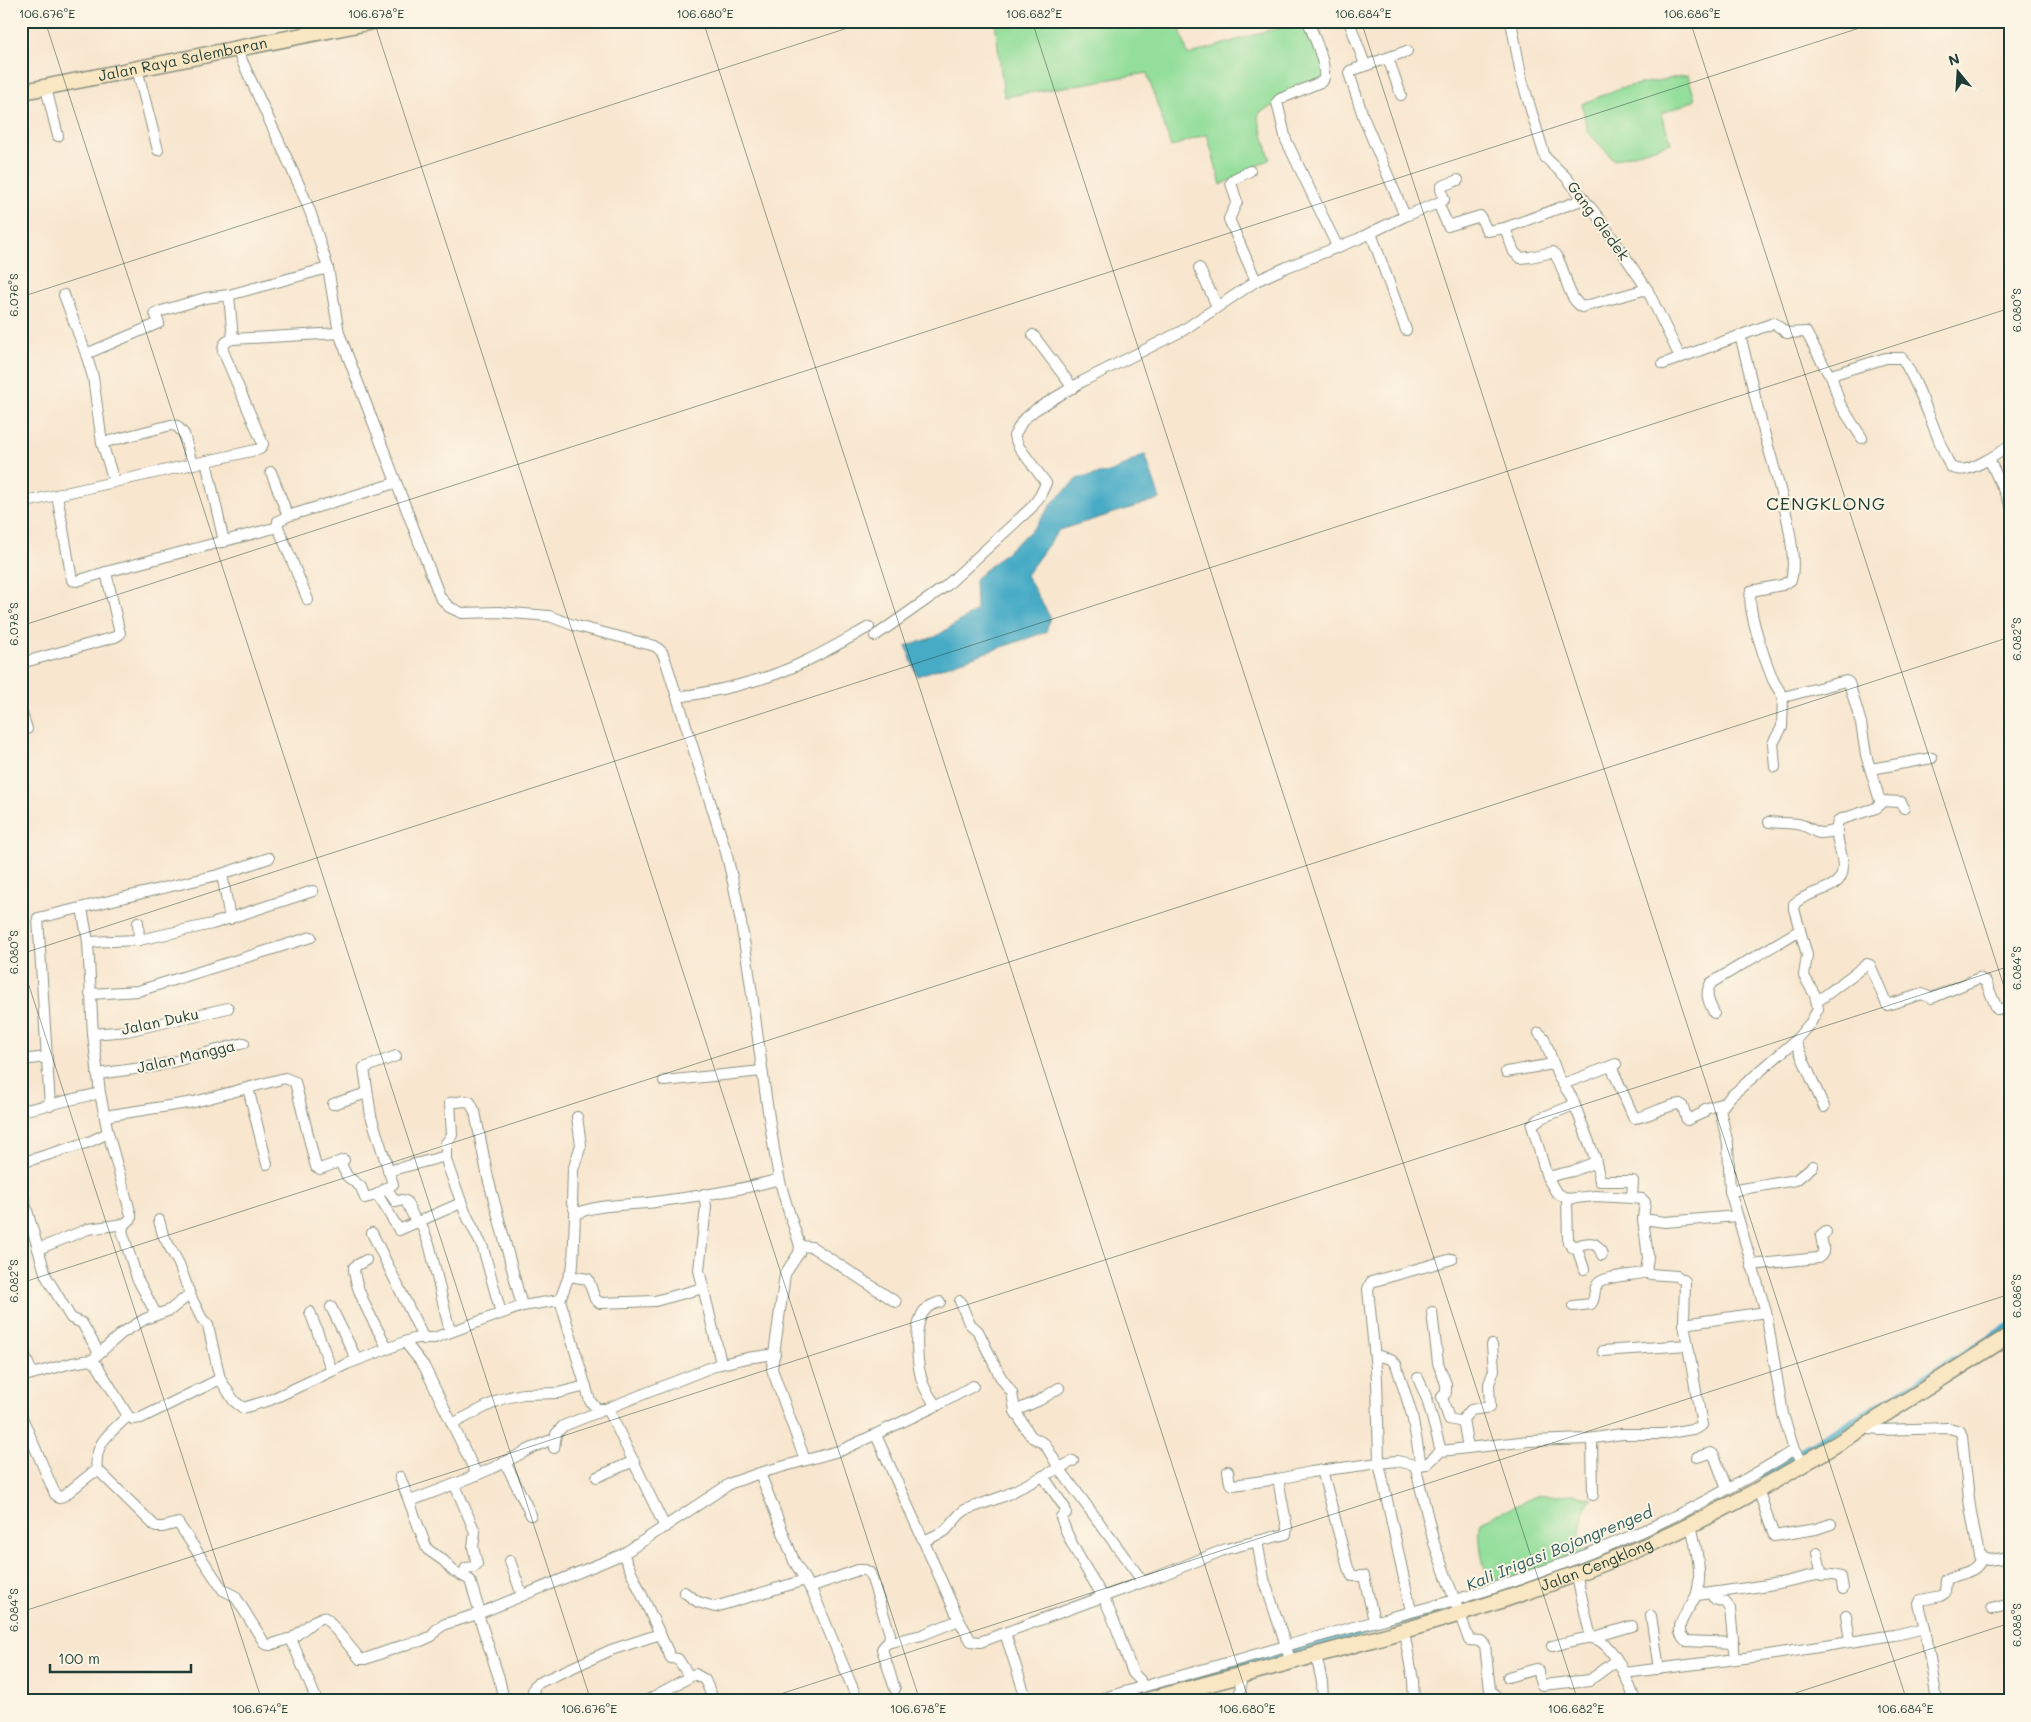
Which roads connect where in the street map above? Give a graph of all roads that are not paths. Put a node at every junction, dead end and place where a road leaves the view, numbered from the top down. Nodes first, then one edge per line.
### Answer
1 (375, 21) edge
2 (1308, 21) edge
3 (1349, 21) edge
4 (1511, 21) edge
5 (237, 50) junction
6 (1407, 51) dead end
7 (1388, 58) junction
8 (1365, 65) junction
9 (137, 69) junction
10 (46, 88) junction
11 (21, 92) edge
12 (1401, 95) dead end
13 (58, 136) dead end
14 (158, 150) dead end
15 (1250, 171) dead end
16 (1458, 180) dead end
17 (1584, 199) junction
18 (1438, 203) junction
19 (1405, 216) junction
20 (1505, 228) junction
21 (1371, 233) junction
22 (1338, 248) junction
23 (328, 268) junction
24 (1200, 268) dead end
25 (1256, 281) junction
26 (1647, 289) junction
27 (64, 295) dead end
28 (230, 295) junction
29 (1217, 306) junction
30 (1406, 330) dead end
31 (339, 333) junction
32 (1033, 335) dead end
33 (1740, 335) junction
34 (233, 339) junction
35 (86, 354) junction
36 (1680, 358) junction
37 (1663, 364) dead end
38 (1830, 375) junction
39 (1073, 388) junction
40 (1862, 438) dead end
41 (102, 443) junction
42 (2010, 446) edge
43 (1989, 459) junction
44 (206, 461) junction
45 (192, 464) junction
46 (271, 472) dead end
47 (114, 481) junction
48 (395, 483) junction
49 (57, 495) junction
50 (21, 503) edge
51 (2010, 504) edge
52 (288, 516) junction
53 (278, 527) junction
54 (224, 542) junction
55 (106, 572) junction
56 (308, 600) dead end
57 (869, 627) dead end
58 (875, 636) dead end
59 (21, 663) edge
60 (678, 697) junction
61 (1783, 697) junction
62 (21, 711) edge
63 (27, 729) dead end
64 (1932, 758) dead end
65 (1775, 766) dead end
66 (1871, 769) junction
67 (1881, 801) junction
68 (1904, 808) dead end
69 (1769, 822) dead end
70 (1836, 830) junction
71 (269, 858) dead end
72 (222, 874) junction
73 (312, 891) dead end
74 (82, 908) junction
75 (230, 919) junction
76 (138, 922) dead end
77 (1800, 930) junction
78 (311, 937) dead end
79 (139, 940) junction
80 (88, 942) junction
81 (90, 994) junction
82 (1818, 1001) junction
83 (228, 1008) dead end
84 (2010, 1009) edge
85 (1714, 1013) dead end
86 (1538, 1033) dead end
87 (93, 1034) junction
88 (1795, 1041) junction
89 (244, 1043) dead end
90 (46, 1056) junction
91 (396, 1056) dead end
92 (21, 1060) edge
93 (1553, 1064) junction
94 (762, 1071) junction
95 (1506, 1072) dead end
96 (97, 1074) junction
97 (664, 1081) dead end
98 (1563, 1084) junction
99 (248, 1088) junction
100 (100, 1093) junction
101 (367, 1093) junction
102 (333, 1104) dead end
103 (1724, 1104) junction
104 (1574, 1105) junction
105 (50, 1106) junction
106 (1824, 1107) dead end
107 (21, 1111) edge
108 (105, 1116) junction
109 (577, 1117) dead end
110 (108, 1133) junction
111 (446, 1156) junction
112 (1595, 1158) junction
113 (21, 1162) edge
114 (267, 1164) dead end
115 (1813, 1166) dead end
116 (388, 1171) junction
117 (1547, 1177) junction
118 (779, 1178) junction
119 (386, 1188) junction
120 (21, 1190) edge
121 (1730, 1191) junction
122 (704, 1194) junction
123 (376, 1195) junction
124 (1632, 1198) junction
125 (1567, 1199) junction
126 (461, 1203) junction
127 (576, 1214) junction
128 (1737, 1216) junction
129 (1643, 1219) junction
130 (159, 1220) dead end
131 (418, 1222) junction
132 (124, 1224) junction
133 (1826, 1232) dead end
134 (372, 1233) dead end
135 (800, 1246) junction
136 (1572, 1248) junction
137 (38, 1249) junction
138 (1602, 1255) dead end
139 (1452, 1259) dead end
140 (366, 1260) dead end
141 (1752, 1265) junction
142 (1584, 1269) dead end
143 (1646, 1272) junction
144 (570, 1276) junction
145 (703, 1288) junction
146 (190, 1294) junction
147 (560, 1300) junction
148 (960, 1301) dead end
149 (896, 1302) dead end
150 (940, 1302) dead end
151 (331, 1306) dead end
152 (522, 1306) junction
153 (1573, 1306) dead end
154 (310, 1312) dead end
155 (501, 1312) junction
156 (1432, 1312) dead end
157 (1766, 1312) junction
158 (156, 1314) junction
159 (1684, 1324) junction
160 (450, 1332) junction
161 (2010, 1335) edge
162 (424, 1339) junction
163 (405, 1342) junction
164 (1492, 1345) dead end
165 (1688, 1345) junction
166 (21, 1346) edge
167 (388, 1348) junction
168 (1603, 1351) dead end
169 (775, 1354) junction
170 (1375, 1355) junction
171 (95, 1357) junction
172 (357, 1360) junction
173 (722, 1363) junction
174 (332, 1371) junction
175 (32, 1373) junction
176 (21, 1377) edge
177 (1418, 1378) dead end
178 (220, 1379) junction
179 (586, 1386) junction
180 (972, 1386) dead end
181 (1059, 1388) dead end
182 (936, 1406) junction
183 (607, 1409) junction
184 (1015, 1411) junction
185 (21, 1415) edge
186 (128, 1416) junction
187 (1463, 1422) junction
188 (452, 1424) junction
189 (1865, 1426) junction
190 (876, 1435) junction
191 (1592, 1439) junction
192 (1468, 1448) junction
193 (1442, 1451) junction
194 (1697, 1457) dead end
195 (1799, 1457) junction
196 (805, 1460) junction
197 (1073, 1460) dead end
198 (634, 1461) junction
199 (506, 1462) junction
200 (1379, 1463) junction
201 (1418, 1465) junction
202 (1059, 1468) junction
203 (1322, 1470) junction
204 (1228, 1471) dead end
205 (97, 1472) junction
206 (760, 1473) junction
207 (476, 1476) junction
208 (1043, 1476) junction
209 (400, 1477) dead end
210 (598, 1477) dead end
211 (1278, 1478) junction
212 (455, 1485) junction
213 (1758, 1490) junction
214 (1733, 1493) junction
215 (1593, 1495) dead end
216 (410, 1501) junction
217 (531, 1515) dead end
218 (1671, 1524) junction
219 (1691, 1524) junction
220 (1831, 1524) dead end
221 (665, 1527) junction
222 (924, 1541) junction
223 (1257, 1541) junction
224 (1629, 1544) junction
225 (1817, 1553) dead end
226 (623, 1554) junction
227 (2010, 1557) edge
228 (1982, 1558) junction
229 (510, 1561) dead end
230 (1576, 1573) junction
231 (463, 1575) junction
232 (1822, 1576) junction
233 (1143, 1582) junction
234 (807, 1584) junction
235 (1843, 1589) dead end
236 (684, 1592) dead end
237 (1712, 1593) junction
238 (522, 1595) junction
239 (1696, 1595) junction
240 (1102, 1597) junction
241 (2010, 1604) edge
242 (1458, 1607) junction
243 (1992, 1609) dead end
244 (479, 1613) junction
245 (1846, 1615) dead end
246 (1651, 1616) dead end
247 (960, 1620) junction
248 (1374, 1621) junction
249 (1408, 1621) junction
250 (1632, 1626) dead end
251 (1925, 1628) junction
252 (1005, 1633) junction
253 (660, 1634) junction
254 (1591, 1638) junction
255 (290, 1640) junction
256 (1850, 1641) junction
257 (1734, 1643) junction
258 (887, 1644) junction
259 (1552, 1646) dead end
260 (1288, 1653) junction
261 (1316, 1655) junction
262 (1735, 1659) junction
263 (1617, 1660) junction
264 (1659, 1670) junction
265 (1624, 1673) junction
266 (1241, 1675) junction
267 (689, 1676) junction
268 (1508, 1677) dead end
269 (895, 1689) dead end
270 (1163, 1689) junction
271 (667, 1690) junction
272 (1138, 1694) edge
273 (854, 1700) edge
274 (317, 1701) edge
275 (504, 1701) edge
276 (536, 1701) edge
277 (646, 1701) edge
278 (672, 1701) edge
279 (714, 1701) edge
280 (1027, 1701) edge
281 (1093, 1701) edge
282 (1240, 1701) edge
283 (1323, 1701) edge
284 (1414, 1701) edge
285 (1501, 1701) edge
286 (1635, 1701) edge
287 (1938, 1701) edge

1 - 5 main road, Jalan Raya Salembaran
2 - 22 street
3 - 8 street
4 - 17 street, Gang Gledek
5 - 9 main road, Jalan Raya Salembaran
5 - 23 street
6 - 7 street
7 - 8 street
7 - 12 street
8 - 19 street
9 - 10 main road, Jalan Raya Salembaran
9 - 14 street
10 - 11 main road, Jalan Raya Salembaran
10 - 13 street
15 - 25 street
16 - 18 street
17 - 20 street
17 - 26 street, Gang Gledek
18 - 19 street
18 - 20 street
19 - 21 street
20 - 26 street
21 - 22 street
21 - 30 street
22 - 25 street
23 - 28 street
23 - 31 street
24 - 29 street
25 - 29 street
26 - 36 street, Gang Gledek
27 - 35 street
28 - 34 street
28 - 35 street
29 - 39 street
31 - 34 street
31 - 48 street
32 - 39 street
33 - 36 street
33 - 38 street
33 - 61 street
34 - 44 street
35 - 41 street
36 - 37 street
38 - 40 street
38 - 43 street
39 - 58 street
41 - 45 street
41 - 47 street
42 - 43 street
43 - 51 street
44 - 45 street
44 - 54 street
45 - 47 street
46 - 52 street
47 - 49 street
48 - 52 street
48 - 60 street
49 - 50 street
49 - 55 street
52 - 53 street
53 - 54 street
53 - 56 street
54 - 55 street
55 - 59 street
57 - 60 street
60 - 94 street
61 - 65 street
61 - 66 street
62 - 63 street
64 - 66 street
66 - 67 street
67 - 68 street
67 - 70 street
69 - 70 street
70 - 77 street
71 - 72 street
72 - 74 street
72 - 75 street
73 - 75 street
74 - 80 street
74 - 90 street
75 - 79 street
76 - 79 street
77 - 82 street
77 - 85 street
78 - 81 street
79 - 80 street
80 - 81 street
81 - 87 street
82 - 84 street
82 - 88 street
83 - 87 street, Jalan Duku
86 - 93 street
87 - 96 street
88 - 103 street
88 - 106 street
89 - 96 street, Jalan Mangga
90 - 92 street
90 - 105 street
91 - 101 street
93 - 95 street
93 - 98 street
94 - 97 street
94 - 118 street
96 - 100 street
98 - 103 street
98 - 104 street
99 - 108 street
99 - 114 street
99 - 123 street
100 - 105 street
100 - 108 street
101 - 102 street
101 - 116 street
103 - 121 street
104 - 112 street
104 - 117 street
105 - 107 street
108 - 110 street
109 - 127 street
110 - 113 street
110 - 132 street
111 - 116 street
111 - 126 street
111 - 152 street
112 - 117 street
112 - 124 street
115 - 121 street
116 - 119 street
117 - 125 street
118 - 122 street
118 - 135 street
119 - 123 street
119 - 131 street
120 - 137 street
121 - 128 street
122 - 127 street
122 - 145 street
123 - 131 street
124 - 125 street
124 - 129 street
125 - 136 street
126 - 131 street
126 - 155 street
127 - 144 street
128 - 129 street
128 - 141 street
129 - 143 street
130 - 146 street
131 - 160 street
132 - 137 street
132 - 158 street
133 - 141 street
134 - 162 street
135 - 149 street
135 - 169 street
136 - 138 street
136 - 142 street
137 - 171 street
139 - 170 street
140 - 167 street
141 - 157 street
143 - 153 street
143 - 159 street
144 - 145 street
144 - 147 street
145 - 173 street
146 - 158 street
146 - 178 street
147 - 152 street
147 - 179 street
148 - 184 street
150 - 182 street
151 - 172 street
152 - 155 street
154 - 174 street
155 - 160 street
156 - 187 street
157 - 159 street
157 - 195 street
158 - 171 street
159 - 165 street
160 - 162 street
161 - 189 main road, Jalan Cengklong
162 - 163 street
163 - 167 street
163 - 188 street
164 - 187 street
165 - 168 street
165 - 191 street
166 - 175 street
167 - 172 street
169 - 173 street
169 - 196 street
170 - 200 street
170 - 201 street
171 - 175 street
171 - 186 street
172 - 174 street
173 - 183 street
174 - 178 street
175 - 176 street
177 - 193 street
178 - 186 street
179 - 183 street
179 - 188 street
180 - 182 street
181 - 184 street
182 - 190 street
183 - 198 street
183 - 199 street
184 - 202 street
185 - 205 street
186 - 205 street
187 - 192 street
188 - 207 street
189 - 195 main road, Jalan Cengklong
189 - 228 street
190 - 196 street
190 - 222 street
191 - 192 street
191 - 215 street
192 - 193 street
193 - 201 street
194 - 214 street
195 - 213 main road, Jalan Cengklong
195 - 214 street
196 - 206 street
197 - 202 street
198 - 210 street
198 - 221 street
199 - 207 street
199 - 217 street
200 - 201 street
200 - 203 street
200 - 249 street
201 - 242 street
202 - 208 street
202 - 233 street
203 - 211 street
203 - 248 street
204 - 211 street
205 - 255 street
206 - 221 street
206 - 234 street
207 - 212 street
208 - 222 street
208 - 240 street
209 - 216 street
211 - 223 street
212 - 216 street
212 - 231 street
213 - 214 main road, Jalan Cengklong
213 - 220 street
214 - 218 street
214 - 219 main road, Jalan Cengklong
216 - 231 street
218 - 219 main road, Jalan Cengklong
218 - 224 main road, Jalan Cengklong
219 - 239 street
221 - 226 street
222 - 247 street
223 - 233 street
223 - 260 street
224 - 230 main road, Jalan Cengklong
224 - 242 street
225 - 232 street
226 - 238 street
226 - 253 street
227 - 228 street
228 - 251 street
229 - 238 street
230 - 242 main road, Jalan Cengklong
230 - 254 street
231 - 244 street
232 - 235 street
232 - 237 street
233 - 240 street
234 - 236 street
234 - 258 street
234 - 273 street
237 - 239 street
237 - 257 street
238 - 244 street
239 - 257 street
240 - 252 street
240 - 272 street
241 - 243 street
242 - 249 main road, Jalan Cengklong
242 - 285 street
244 - 255 street
244 - 275 street
245 - 256 street
246 - 264 street
247 - 252 street
247 - 258 street
248 - 249 street
248 - 260 street
249 - 261 main road, Jalan Cengklong
249 - 284 street
250 - 254 street
251 - 256 street
251 - 287 street
252 - 280 street
253 - 267 street
253 - 276 street
254 - 259 street
254 - 263 street
255 - 274 street
256 - 262 street
257 - 262 street
258 - 269 street
260 - 261 main road, Jalan Cengklong
260 - 266 main road, Jalan Cengklong
260 - 270 street
261 - 283 street
262 - 264 street
263 - 265 street
263 - 268 street
264 - 265 street
265 - 286 street
266 - 270 main road, Jalan Cengklong
266 - 282 street
267 - 271 street
267 - 279 street
270 - 272 main road, Jalan Cengklong
271 - 277 street
271 - 278 street
272 - 281 street

